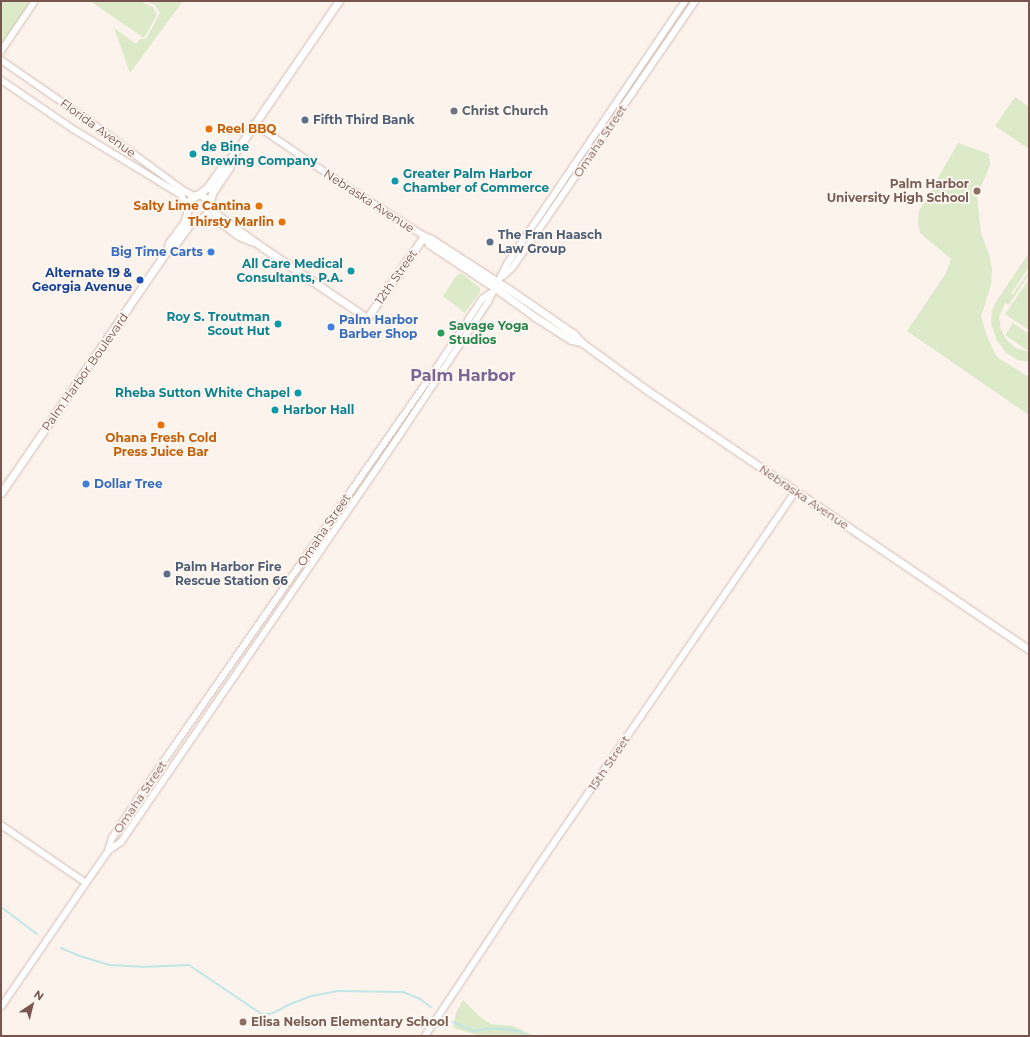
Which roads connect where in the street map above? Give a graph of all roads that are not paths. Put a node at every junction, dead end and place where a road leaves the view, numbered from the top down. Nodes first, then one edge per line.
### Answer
1 (36, 1) edge
2 (339, 1) edge
3 (686, 1) edge
4 (695, 1) edge
5 (1, 51) edge
6 (1, 60) edge
7 (1, 80) edge
8 (254, 124) junction
9 (232, 157) junction
10 (195, 196) junction
11 (210, 204) junction
12 (187, 208) junction
13 (202, 218) junction
14 (424, 236) junction
15 (262, 247) junction
16 (167, 251) junction
17 (497, 285) junction
18 (796, 491) junction
19 (1, 493) edge
20 (1029, 650) edge
21 (1, 825) edge
22 (108, 851) junction
23 (86, 883) junction
24 (1, 1007) edge
25 (424, 1036) edge

1 - 5 street
2 - 8 main road
3 - 17 street, Omaha Street
4 - 17 street, Omaha Street
6 - 10 street, Florida Avenue
7 - 12 street, Florida Avenue
8 - 9 main road
8 - 14 street, Nebraska Avenue
9 - 10 main road
9 - 11 main road
10 - 11 main road
10 - 12 main road
11 - 13 main road
11 - 15 main road
12 - 13 main road
12 - 16 main road, Palm Harbor Boulevard
13 - 15 main road
13 - 16 main road, Palm Harbor Boulevard
14 - 15 main road, 12th Street
14 - 17 main road, Nebraska Avenue
16 - 19 main road, Palm Harbor Boulevard
17 - 18 main road, Nebraska Avenue
17 - 22 street, Omaha Street
17 - 22 street, Omaha Street
18 - 20 main road, Nebraska Avenue
18 - 25 street, 15th Street
21 - 23 street
22 - 23 street, Omaha Street
23 - 24 street, Omaha Street

